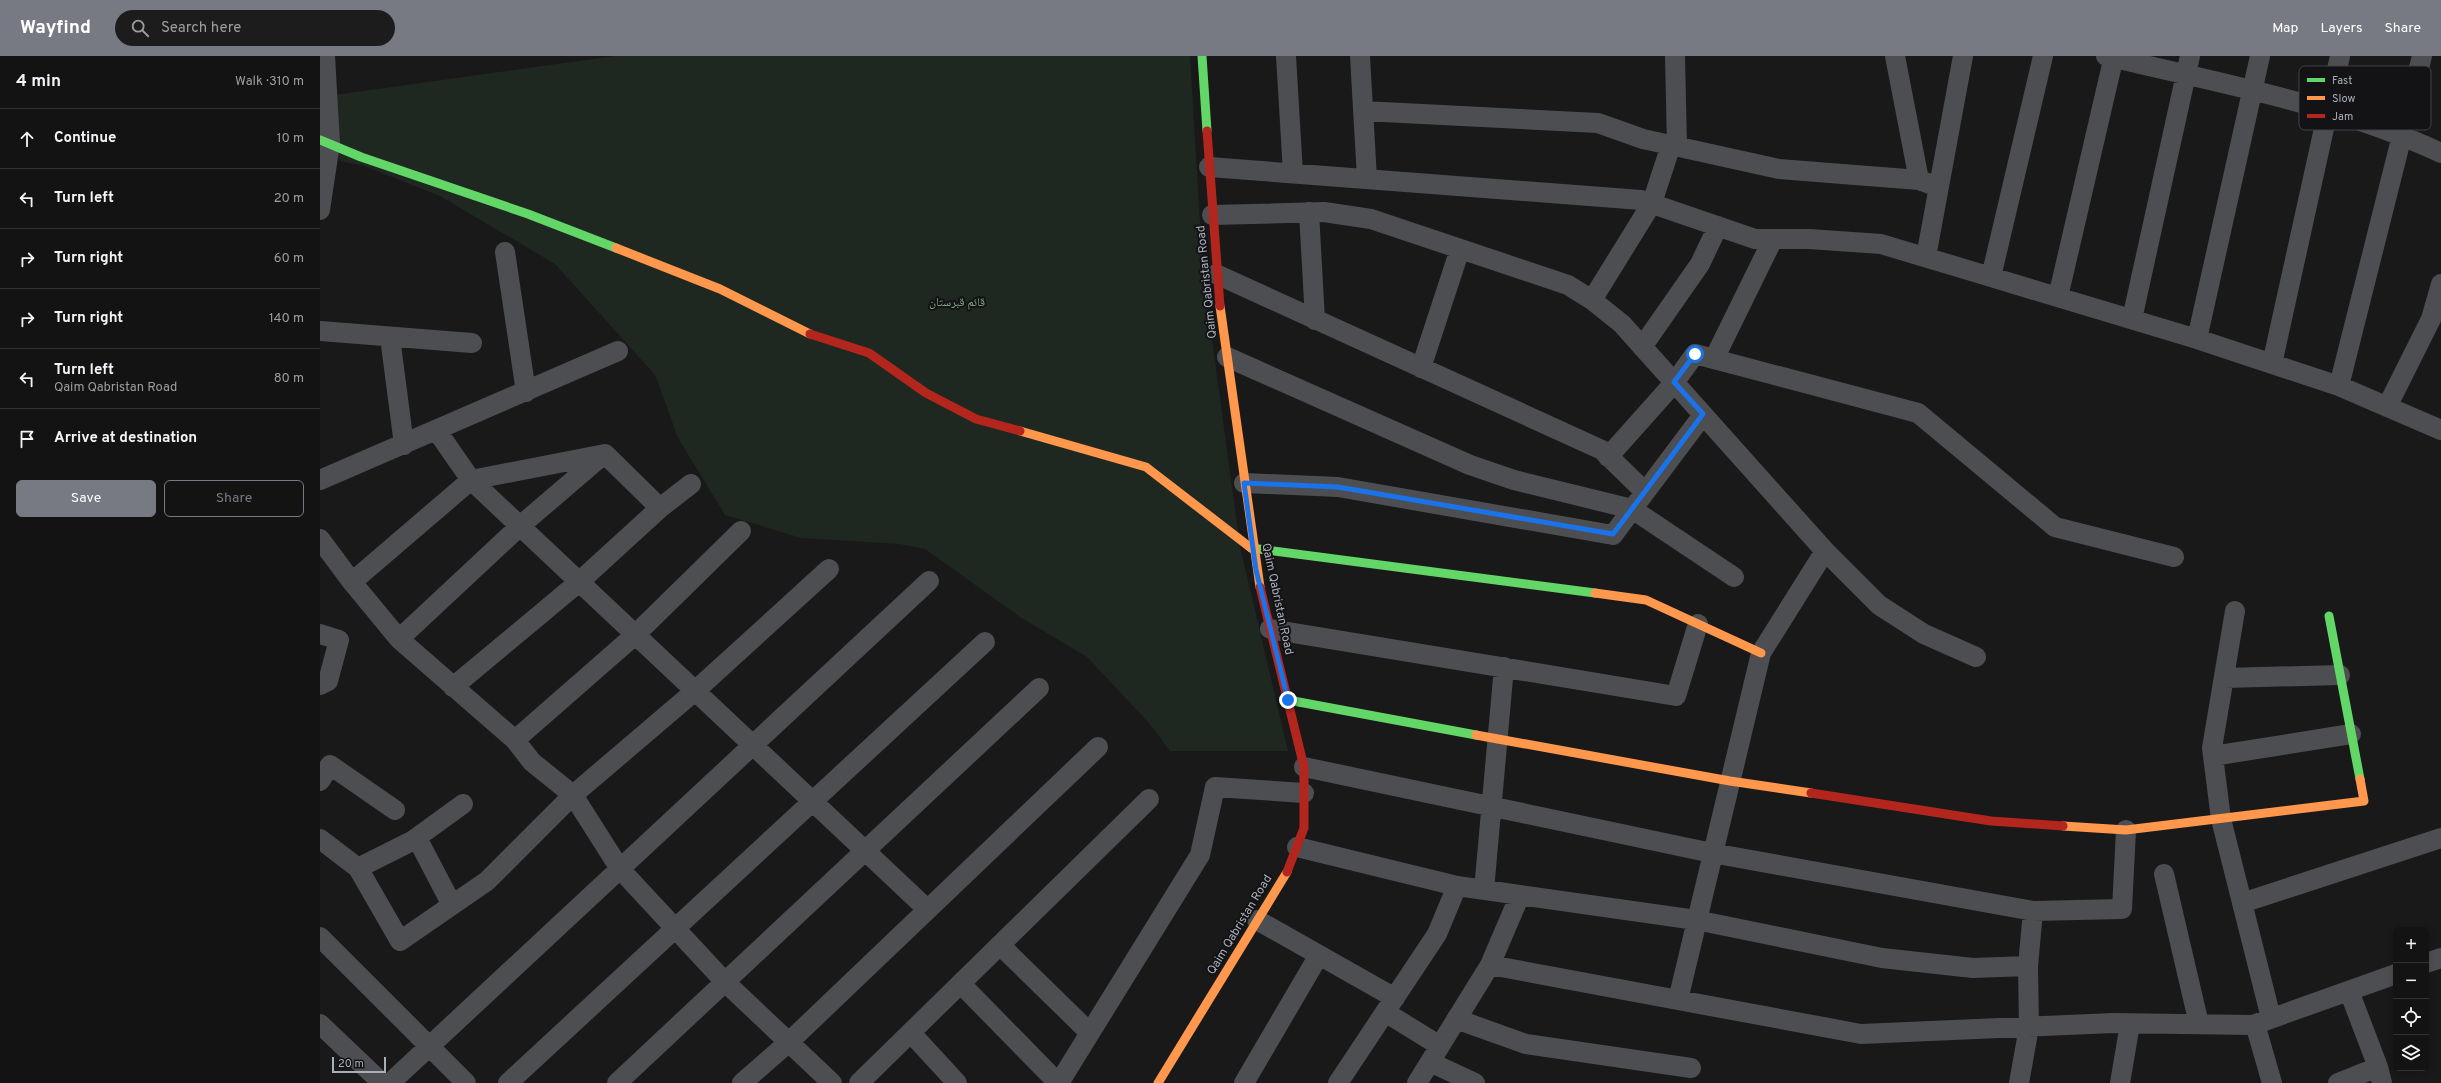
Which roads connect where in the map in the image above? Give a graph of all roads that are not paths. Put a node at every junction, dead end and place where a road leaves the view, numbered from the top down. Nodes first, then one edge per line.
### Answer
1 (325, 56) edge
2 (1202, 56) edge
3 (1286, 56) edge
4 (1360, 56) edge
5 (1675, 56) edge
6 (1895, 56) edge
7 (1963, 56) edge
8 (2043, 56) edge
9 (2190, 56) edge
10 (2260, 56) edge
11 (2340, 56) edge
12 (2422, 56) edge
13 (2111, 57) edge
14 (2338, 66) edge
15 (2420, 66) edge
16 (2186, 75) junction
17 (2252, 92) junction
18 (2299, 103) edge
19 (1363, 111) junction
20 (2324, 130) edge
21 (2388, 130) edge
22 (2404, 130) edge
23 (2403, 135) junction
24 (325, 141) edge
25 (1674, 146) junction
26 (2441, 153) edge
27 (1209, 167) junction
28 (1293, 173) junction
29 (1367, 179) junction
30 (1919, 180) junction
31 (1939, 186) junction
32 (1652, 203) junction
33 (320, 210) edge
34 (1309, 212) junction
35 (1212, 215) junction
36 (1718, 226) junction
37 (1773, 239) junction
38 (1460, 249) junction
39 (505, 252) dead end
40 (1926, 257) junction
41 (1216, 274) junction
42 (1991, 277) junction
43 (2441, 284) edge
44 (2058, 297) junction
45 (1592, 300) junction
46 (1315, 320) junction
47 (2132, 320) junction
48 (320, 331) edge
49 (390, 337) junction
50 (2197, 339) junction
51 (472, 343) dead end
52 (1642, 347) junction
53 (618, 351) dead end
54 (1227, 357) junction
55 (1714, 359) junction
56 (2272, 364) junction
57 (1421, 368) junction
58 (1674, 382) junction
59 (2339, 386) junction
60 (526, 392) junction
61 (2387, 407) junction
62 (1703, 414) junction
63 (2441, 430) edge
64 (437, 431) junction
65 (404, 445) junction
66 (605, 454) junction
67 (1608, 457) junction
68 (320, 480) edge
69 (471, 480) junction
70 (1244, 483) junction
71 (691, 484) dead end
72 (1645, 492) junction
73 (660, 508) junction
74 (1632, 509) junction
75 (520, 526) junction
76 (741, 531) dead end
77 (320, 539) edge
78 (1253, 549) junction
79 (1825, 551) junction
80 (2174, 557) dead end
81 (829, 570) dead end
82 (1734, 577) dead end
83 (929, 581) dead end
84 (352, 582) junction
85 (579, 582) junction
86 (2235, 611) dead end
87 (2329, 616) dead end
88 (1698, 624) junction
89 (1270, 629) junction
90 (320, 634) edge
91 (635, 635) junction
92 (399, 639) junction
93 (985, 642) dead end
94 (1761, 652) junction
95 (1976, 657) dead end
96 (1504, 667) junction
97 (2340, 675) junction
98 (2224, 678) junction
99 (320, 685) edge
100 (453, 687) junction
101 (1039, 688) dead end
102 (695, 691) junction
103 (1288, 700) junction
104 (2351, 734) junction
105 (1497, 738) junction
106 (515, 740) junction
107 (752, 745) junction
108 (1098, 747) dead end
109 (2213, 756) junction
110 (1304, 767) junction
111 (320, 781) edge
112 (1730, 781) junction
113 (1304, 793) junction
114 (574, 795) junction
115 (1149, 799) dead end
116 (812, 802) junction
117 (463, 804) dead end
118 (1491, 806) junction
119 (395, 810) dead end
120 (2221, 819) junction
121 (2126, 830) junction
122 (417, 838) junction
123 (2441, 838) edge
124 (320, 839) edge
125 (1297, 847) junction
126 (865, 851) junction
127 (1712, 853) junction
128 (358, 868) junction
129 (620, 869) junction
130 (2164, 874) dead end
131 (1457, 886) junction
132 (1484, 890) junction
133 (1520, 895) junction
134 (2242, 903) junction
135 (452, 905) junction
136 (927, 909) junction
137 (2033, 911) junction
138 (1257, 920) junction
139 (1696, 920) junction
140 (675, 928) junction
141 (320, 937) edge
142 (1000, 945) junction
143 (1319, 955) junction
144 (2441, 958) edge
145 (2429, 962) edge
146 (1490, 965) junction
147 (2028, 966) junction
148 (2393, 975) edge
149 (725, 982) junction
150 (961, 984) junction
151 (2349, 991) junction
152 (1678, 1000) junction
153 (1390, 1005) junction
154 (1456, 1019) junction
155 (2263, 1021) junction
156 (320, 1024) edge
157 (2130, 1024) junction
158 (2199, 1024) junction
159 (2030, 1027) junction
160 (911, 1033) junction
161 (1090, 1033) junction
162 (789, 1042) junction
163 (428, 1047) junction
164 (1435, 1054) junction
165 (1691, 1068) dead end
166 (2380, 1075) edge
167 (382, 1083) edge
168 (390, 1083) edge
169 (466, 1083) edge
170 (508, 1083) edge
171 (617, 1083) edge
172 (742, 1083) edge
173 (832, 1083) edge
174 (859, 1083) edge
175 (956, 1083) edge
176 (1058, 1083) edge
177 (1158, 1083) edge
178 (1244, 1083) edge
179 (1338, 1083) edge
180 (1417, 1083) edge
181 (1475, 1083) edge
182 (2019, 1083) edge
183 (2120, 1083) edge
184 (2272, 1083) edge
185 (2338, 1083) edge

1 - 24 street
2 - 27 street, Qaim Qabristan Road
3 - 28 street
4 - 19 street
5 - 25 street
6 - 30 street
7 - 31 street
8 - 42 street
9 - 16 street
10 - 17 street
11 - 14 street
12 - 15 street
13 - 16 street
13 - 44 street
16 - 17 street
16 - 47 street
17 - 18 street
17 - 50 street
19 - 25 street
19 - 29 street
20 - 56 street
21 - 23 street
22 - 23 street
23 - 26 street
23 - 59 street
24 - 33 street
24 - 78 street
25 - 30 street
25 - 32 street
27 - 28 street
27 - 35 street, Qaim Qabristan Road
28 - 29 street
29 - 32 street
30 - 31 street
31 - 40 street
32 - 36 street
32 - 45 street
34 - 35 street
34 - 38 street
34 - 46 street
35 - 41 street, Qaim Qabristan Road
36 - 37 street
36 - 52 street
37 - 40 street
37 - 55 street
38 - 45 street
38 - 57 street
39 - 60 street
40 - 42 street
41 - 46 street
41 - 54 street, Qaim Qabristan Road
42 - 44 street
43 - 61 street
44 - 47 street
45 - 52 street
46 - 57 street
47 - 50 street
48 - 49 street
49 - 51 street
49 - 65 street
50 - 56 street
52 - 58 street
53 - 60 street
54 - 70 street, Qaim Qabristan Road
54 - 74 street
55 - 58 street
55 - 80 street
56 - 59 street
57 - 67 street
58 - 62 street
58 - 67 street
59 - 61 street
60 - 64 street
61 - 63 street
62 - 72 street
62 - 79 street
64 - 65 street
64 - 69 street
65 - 68 street
66 - 69 street
66 - 73 street
66 - 75 street
67 - 72 street
69 - 75 street
69 - 84 street
70 - 74 street
70 - 78 street, Qaim Qabristan Road
71 - 73 street
72 - 74 street
73 - 85 street
74 - 82 street
75 - 85 street
75 - 92 street
76 - 91 street
77 - 84 street
78 - 88 street
78 - 89 street, Qaim Qabristan Road
79 - 94 street
79 - 95 street
81 - 102 street
83 - 107 street
84 - 92 street
85 - 91 street
85 - 100 street
86 - 98 street
87 - 97 street
88 - 94 street
88 - 96 street
89 - 96 street
89 - 103 street, Qaim Qabristan Road
90 - 99 street
91 - 102 street
91 - 106 street
92 - 100 street
93 - 116 street
94 - 112 street
96 - 105 street
97 - 98 street
97 - 104 street
98 - 109 street
100 - 106 street
101 - 126 street
102 - 107 street
102 - 114 street
103 - 105 street
103 - 110 street, Qaim Qabristan Road
104 - 109 street
104 - 120 street
105 - 112 street
105 - 118 street
106 - 114 street
107 - 116 street
107 - 129 street
108 - 136 street
109 - 120 street
110 - 113 street, Qaim Qabristan Road
110 - 118 street
111 - 119 street
112 - 121 street
112 - 127 street
113 - 125 street, Qaim Qabristan Road
113 - 161 street
114 - 129 street
114 - 135 street
115 - 142 street
116 - 126 street
116 - 140 street
117 - 122 street
118 - 127 street
118 - 132 street
120 - 121 street
120 - 134 street
121 - 137 street
122 - 128 street
122 - 135 street
123 - 134 street
124 - 128 street
125 - 131 street
125 - 138 street, Qaim Qabristan Road
126 - 136 street
126 - 149 street
127 - 137 street
127 - 139 street
128 - 135 street
129 - 140 street
129 - 163 street
130 - 158 street
131 - 132 street
131 - 153 street
132 - 133 street
133 - 139 street
133 - 146 street
134 - 155 street
136 - 162 street
137 - 147 street
138 - 143 street
138 - 177 street, Qaim Qabristan Road
139 - 147 street
139 - 152 street
140 - 149 street
140 - 170 street
141 - 163 street
142 - 150 street
142 - 161 street
143 - 153 street
143 - 178 street
144 - 145 street
146 - 152 street
146 - 154 street
147 - 159 street
148 - 151 street
149 - 162 street
149 - 171 street
150 - 160 street
150 - 176 street
151 - 155 street
151 - 166 street
152 - 159 street
153 - 164 street
153 - 179 street
154 - 164 street
154 - 165 street
155 - 158 street
155 - 184 street
156 - 167 street
157 - 158 street
157 - 159 street
157 - 183 street
159 - 182 street
160 - 174 street
160 - 175 street
161 - 176 street
162 - 172 street
162 - 173 street
163 - 168 street
163 - 169 street
164 - 180 street
164 - 181 street
166 - 185 street

